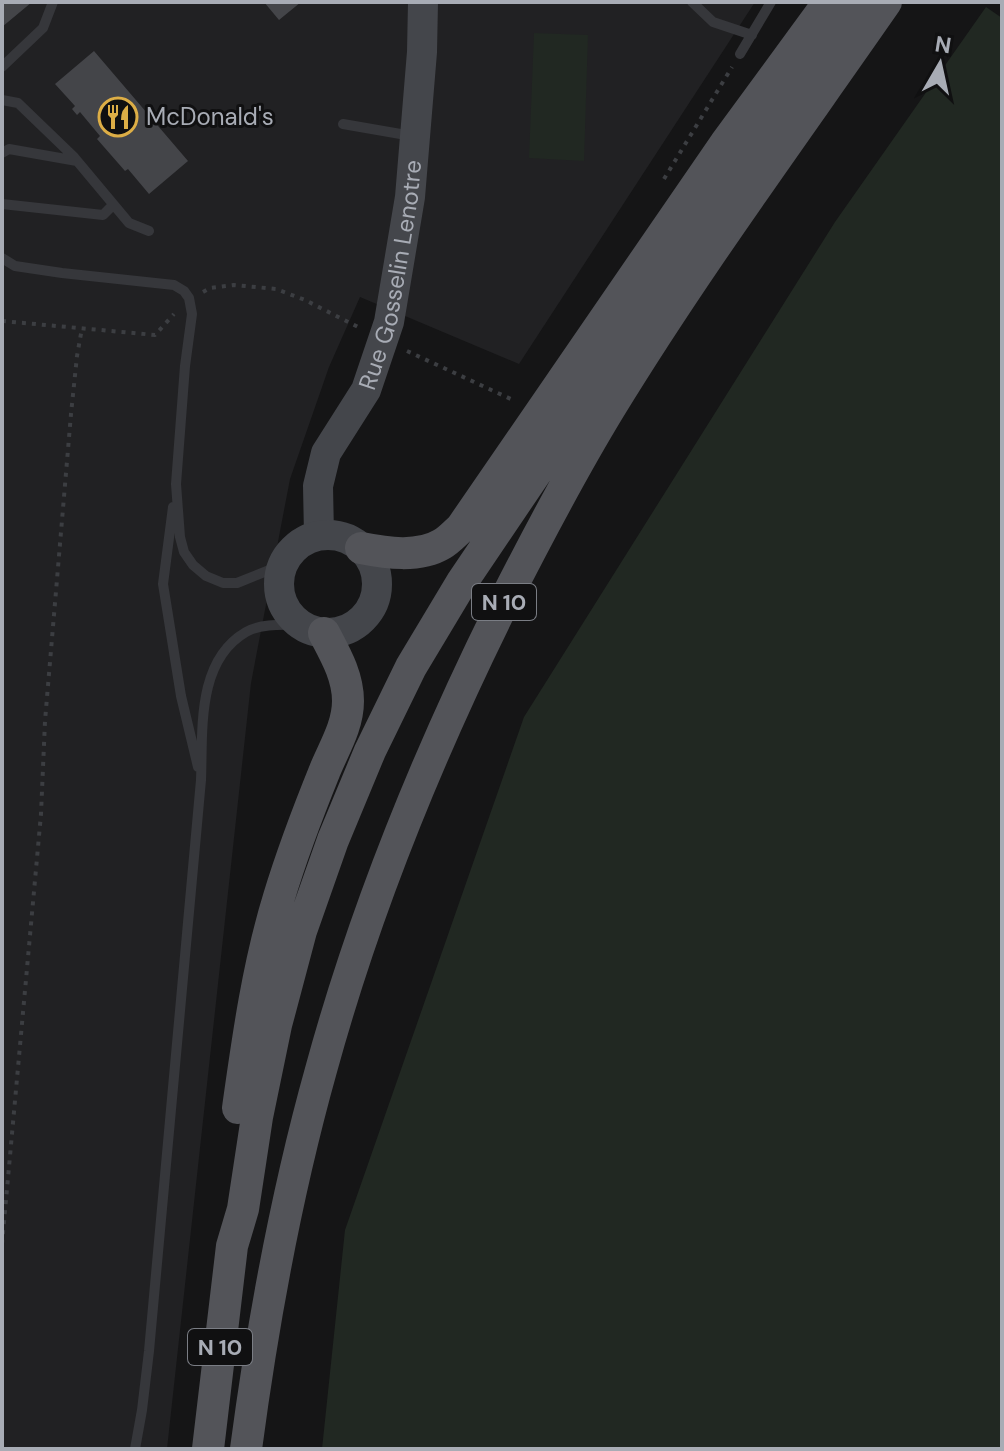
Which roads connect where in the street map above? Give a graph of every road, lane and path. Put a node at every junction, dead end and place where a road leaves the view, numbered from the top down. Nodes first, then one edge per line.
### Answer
1 (53, 2) edge
2 (423, 2) edge
3 (692, 2) edge
4 (771, 2) edge
5 (829, 2) edge
6 (854, 2) edge
7 (886, 2) edge
8 (752, 35) junction
9 (740, 54) dead end
10 (2, 67) edge
11 (2, 100) edge
12 (343, 124) dead end
13 (415, 137) junction
14 (2, 153) edge
15 (77, 161) junction
16 (2, 204) edge
17 (113, 205) junction
18 (149, 231) dead end
19 (2, 258) edge
20 (82, 328) dead end
21 (176, 484) junction
22 (319, 535) junction
23 (361, 548) junction
24 (282, 565) junction
25 (313, 629) junction
26 (201, 780) junction
27 (2, 1244) edge
28 (232, 1246) junction
29 (135, 1449) edge
30 (208, 1449) edge
31 (246, 1449) edge

1 - 10 lane
2 - 13 main road, Rue Gosselin Lenotre
3 - 8 lane
4 - 8 lane
5 - 23 main road
6 - 28 main road, N 10
7 - 31 main road, N 10
8 - 9 lane
11 - 15 lane
12 - 13 lane
13 - 22 main road, Rue Gosselin Lenotre
14 - 15 lane
15 - 17 lane
16 - 17 lane
17 - 18 lane
19 - 21 lane
20 - 27 path
21 - 24 lane
21 - 26 lane
22 - 23 main road
22 - 24 main road
23 - 25 main road
24 - 25 main road
25 - 26 lane
25 - 28 main road
26 - 29 lane
28 - 30 main road, N 10

